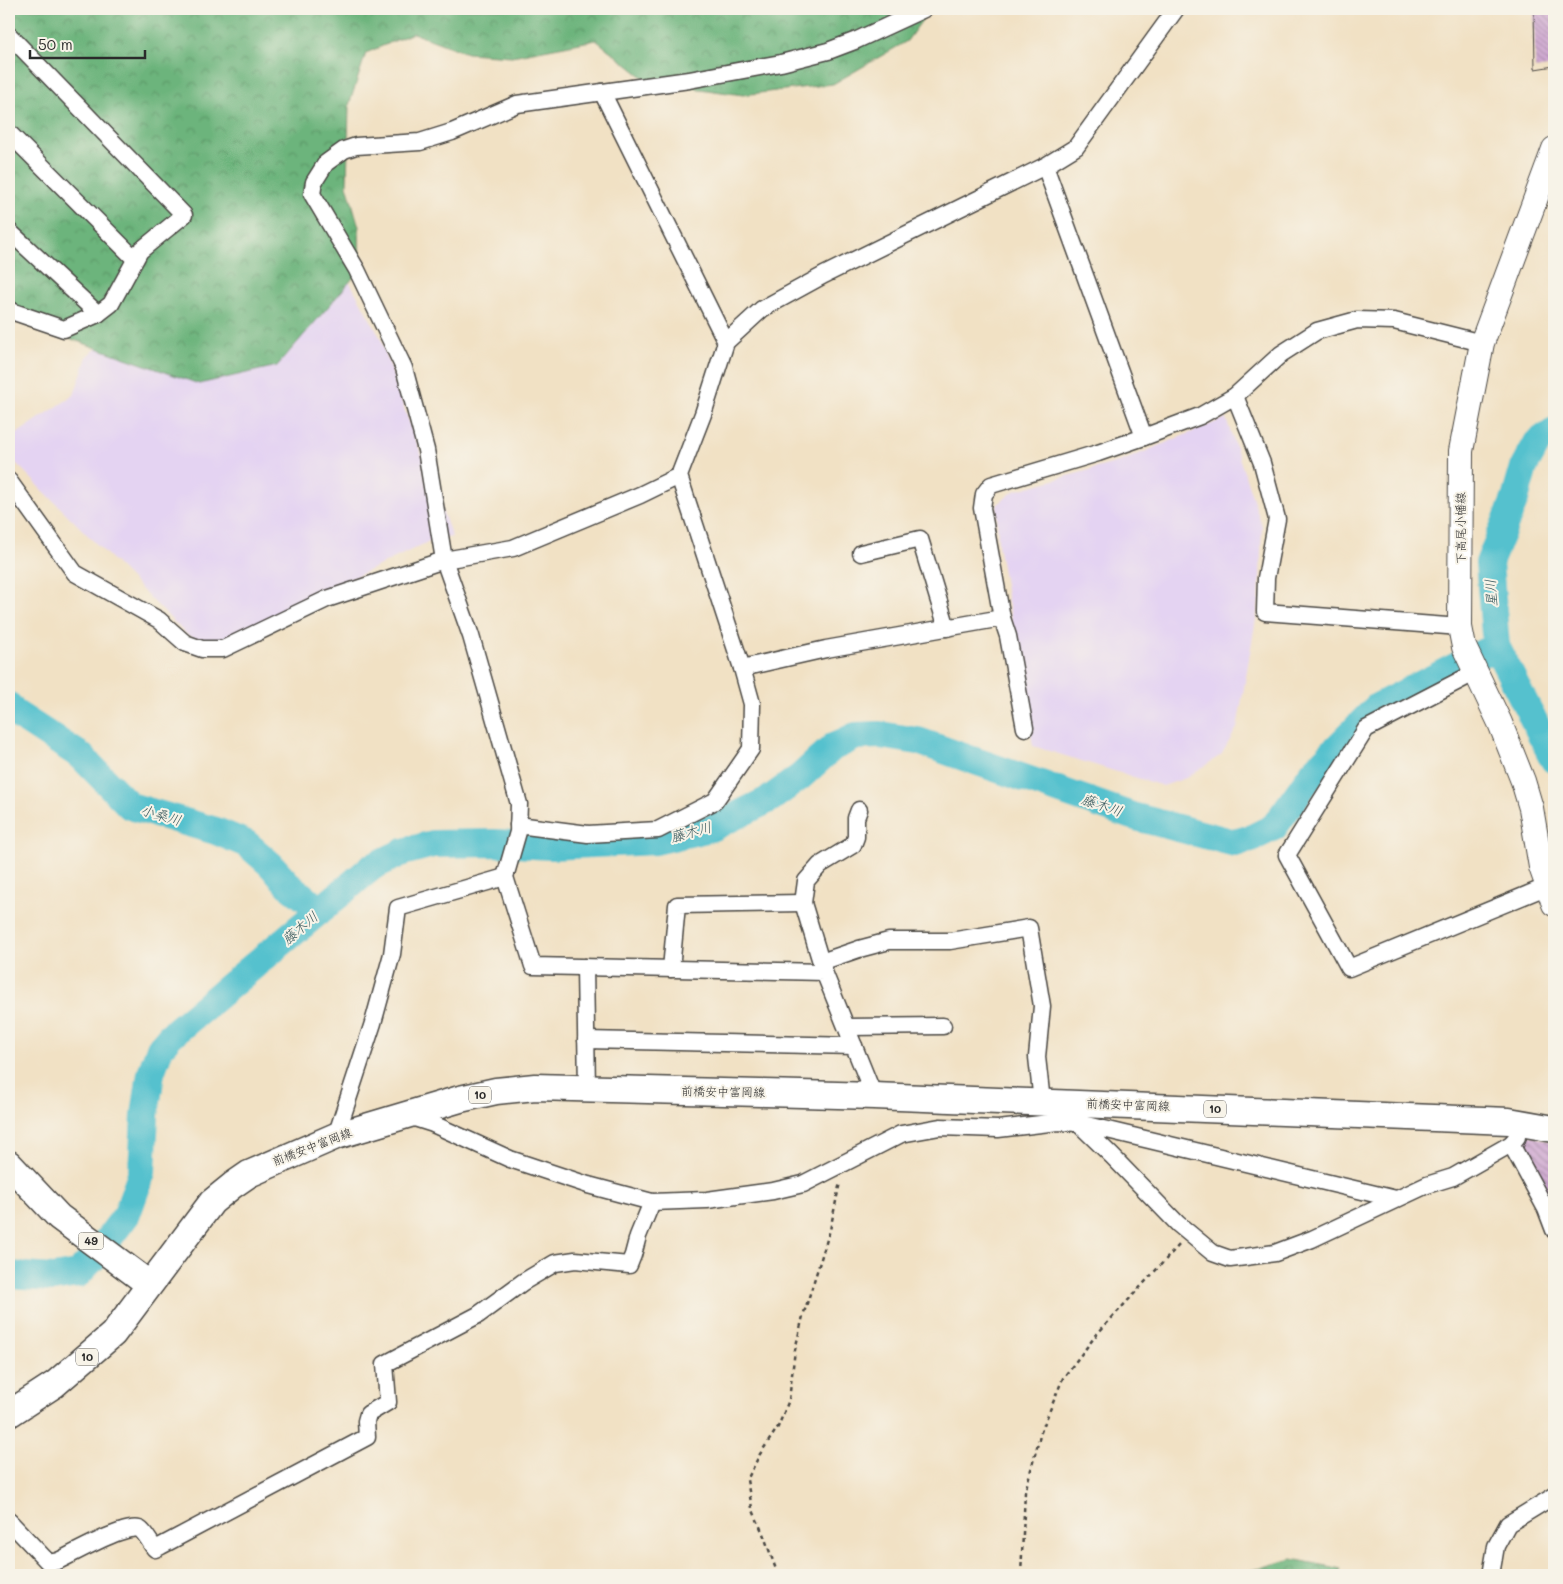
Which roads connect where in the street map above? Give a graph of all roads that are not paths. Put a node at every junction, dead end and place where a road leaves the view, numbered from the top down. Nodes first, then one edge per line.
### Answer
1 (924, 9) edge
2 (1176, 9) edge
3 (9, 35) edge
4 (602, 92) junction
5 (9, 133) edge
6 (1554, 149) edge
7 (1045, 166) junction
8 (9, 231) edge
9 (136, 259) junction
10 (9, 309) edge
11 (98, 314) junction
12 (726, 342) junction
13 (1482, 343) junction
14 (1235, 396) junction
15 (1144, 438) junction
16 (679, 476) junction
17 (9, 481) edge
18 (861, 553) dead end
19 (444, 560) junction
20 (1002, 618) junction
21 (947, 628) junction
22 (1468, 653) junction
23 (742, 668) junction
24 (1024, 728) dead end
25 (859, 810) dead end
26 (518, 829) junction
27 (505, 877) junction
28 (1551, 895) edge
29 (803, 903) junction
30 (585, 967) junction
31 (823, 967) junction
32 (671, 969) junction
33 (943, 1026) dead end
34 (847, 1027) junction
35 (586, 1040) junction
36 (854, 1046) junction
37 (587, 1089) junction
38 (874, 1096) junction
39 (1042, 1102) junction
40 (1079, 1113) junction
41 (408, 1116) junction
42 (1529, 1124) junction
43 (1554, 1129) edge
44 (336, 1136) junction
45 (1511, 1144) junction
46 (9, 1164) edge
47 (1396, 1199) junction
48 (652, 1202) junction
49 (1554, 1230) edge
50 (149, 1284) junction
51 (9, 1414) edge
52 (1554, 1496) edge
53 (9, 1521) edge
54 (1490, 1575) edge

1 - 4 street
2 - 7 street
3 - 9 street
4 - 12 street
4 - 19 street
5 - 9 street
6 - 13 main road, 下高尾小幡線
7 - 12 street
7 - 15 street
8 - 11 street
9 - 11 street
10 - 11 street
12 - 16 street
13 - 14 street
13 - 22 main road, 下高尾小幡線
14 - 15 street
14 - 22 street
15 - 20 street
16 - 19 street
16 - 23 street
17 - 19 street
18 - 21 street
19 - 26 street
20 - 21 street
20 - 24 street
21 - 23 street
22 - 28 main road, 下高尾小幡線
22 - 28 street
23 - 26 street
25 - 29 street
26 - 27 street
27 - 30 street
27 - 44 street
29 - 31 street
29 - 32 street
30 - 32 street
30 - 35 street
31 - 32 street
31 - 34 street
31 - 39 street
33 - 34 street
34 - 36 street
35 - 36 street
35 - 37 street
36 - 38 street
37 - 38 main road, 前橋安中富岡線 / 10
37 - 41 main road, 前橋安中富岡線 / 10
38 - 39 main road, 前橋安中富岡線 / 10
39 - 40 main road, 前橋安中富岡線 / 10
40 - 42 main road, 前橋安中富岡線 / 10
40 - 47 street
40 - 47 street
40 - 48 street
41 - 44 main road, 前橋安中富岡線 / 10
41 - 48 street
42 - 43 main road, 前橋安中富岡線 / 10
42 - 45 street
44 - 50 main road, 前橋安中富岡線 / 10
45 - 47 street
45 - 49 street
46 - 50 main road, 49
48 - 53 street
50 - 51 main road, 前橋安中富岡線 / 10
52 - 54 street

